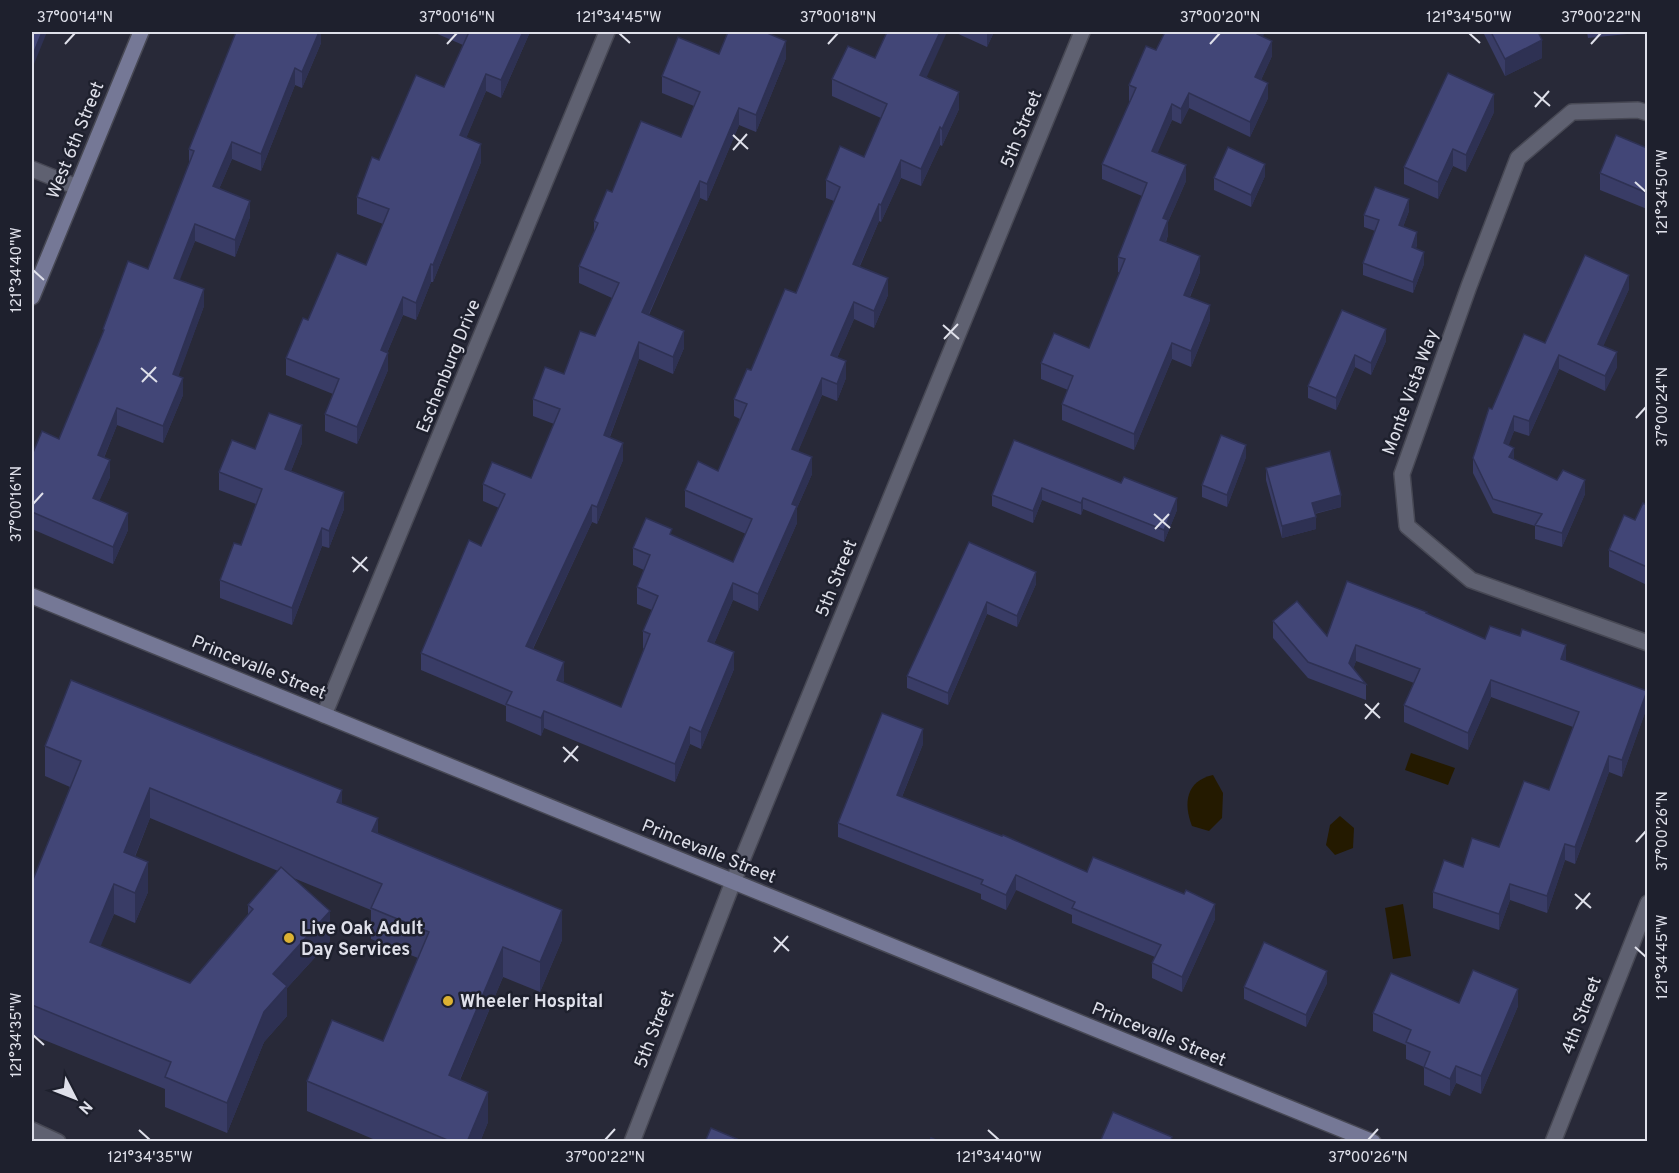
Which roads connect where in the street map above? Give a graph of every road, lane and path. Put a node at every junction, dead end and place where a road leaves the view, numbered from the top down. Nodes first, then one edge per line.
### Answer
1 (141, 32) edge
2 (607, 32) edge
3 (1082, 32) edge
4 (1647, 113) edge
5 (32, 169) edge
6 (77, 187) junction
7 (32, 297) edge
8 (32, 596) edge
9 (1647, 643) edge
10 (324, 715) junction
11 (733, 882) junction
12 (1647, 903) edge
13 (32, 1130) edge
14 (58, 1142) edge
15 (632, 1142) edge
16 (1373, 1142) edge
17 (1553, 1142) edge

1 - 6 street, West 6th Street
2 - 10 street, Eschenburg Drive
3 - 11 street, 5th Street
4 - 9 street, Monte Vista Way
5 - 6 street
6 - 7 street, West 6th Street
8 - 10 street, Princevalle Street
10 - 11 street, Princevalle Street
11 - 15 street, 5th Street
11 - 16 street, Princevalle Street
12 - 17 street, 4th Street
13 - 14 street

